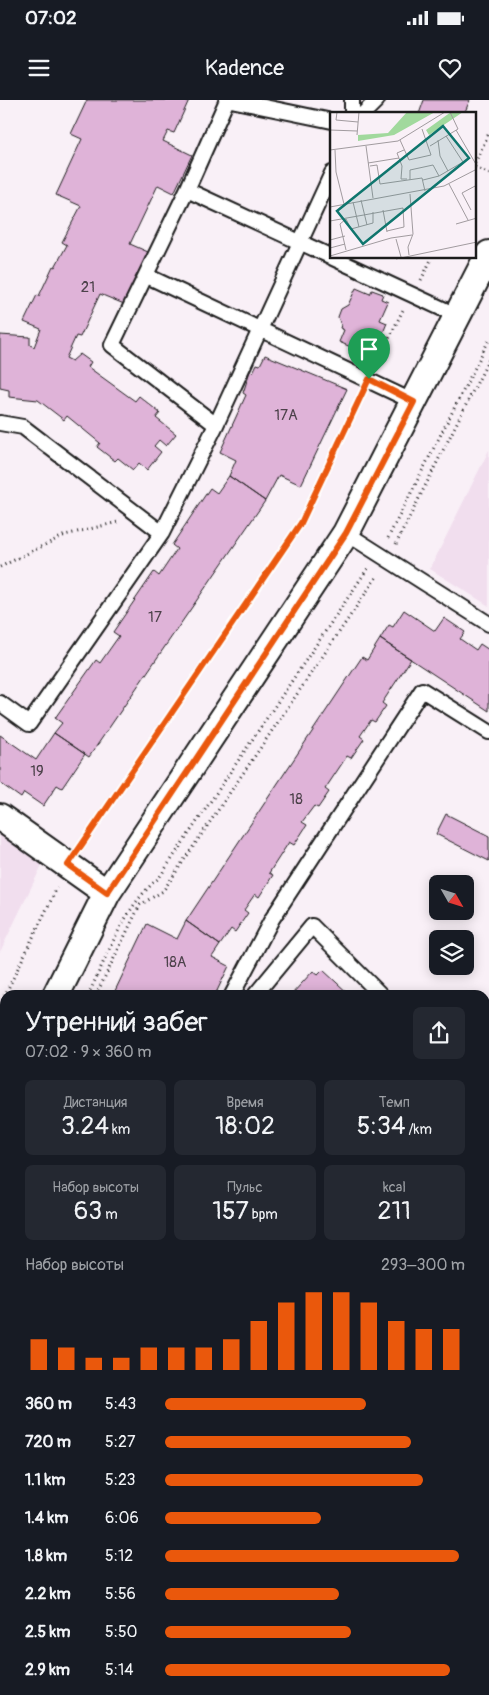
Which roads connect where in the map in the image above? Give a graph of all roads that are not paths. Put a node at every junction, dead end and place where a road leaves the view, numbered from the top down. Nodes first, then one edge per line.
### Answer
1 (229, 100) edge
2 (377, 100) edge
3 (365, 112) edge
4 (330, 120) edge
5 (330, 178) edge
6 (187, 190) junction
7 (301, 243) junction
8 (489, 254) edge
9 (330, 256) edge
10 (336, 259) edge
11 (146, 276) junction
12 (458, 316) junction
13 (261, 329) junction
14 (414, 402) junction
15 (0, 423) edge
16 (216, 426) junction
17 (162, 533) junction
18 (346, 533) junction
19 (489, 624) edge
20 (0, 703) edge
21 (489, 732) edge
22 (0, 817) edge
23 (107, 893) junction
24 (58, 990) edge
25 (235, 990) edge
26 (258, 990) edge
27 (376, 990) edge

1 - 4 lane
1 - 6 lane
2 - 3 lane
5 - 7 lane
6 - 7 lane
6 - 11 lane
7 - 9 lane
7 - 13 lane
8 - 12 street
10 - 12 lane
11 - 13 lane
11 - 16 lane
12 - 14 street
13 - 14 lane
13 - 16 lane
14 - 18 street
15 - 17 lane
16 - 17 lane
17 - 20 lane
18 - 19 lane
18 - 23 street
21 - 25 lane
22 - 23 street
23 - 24 street
26 - 27 lane

